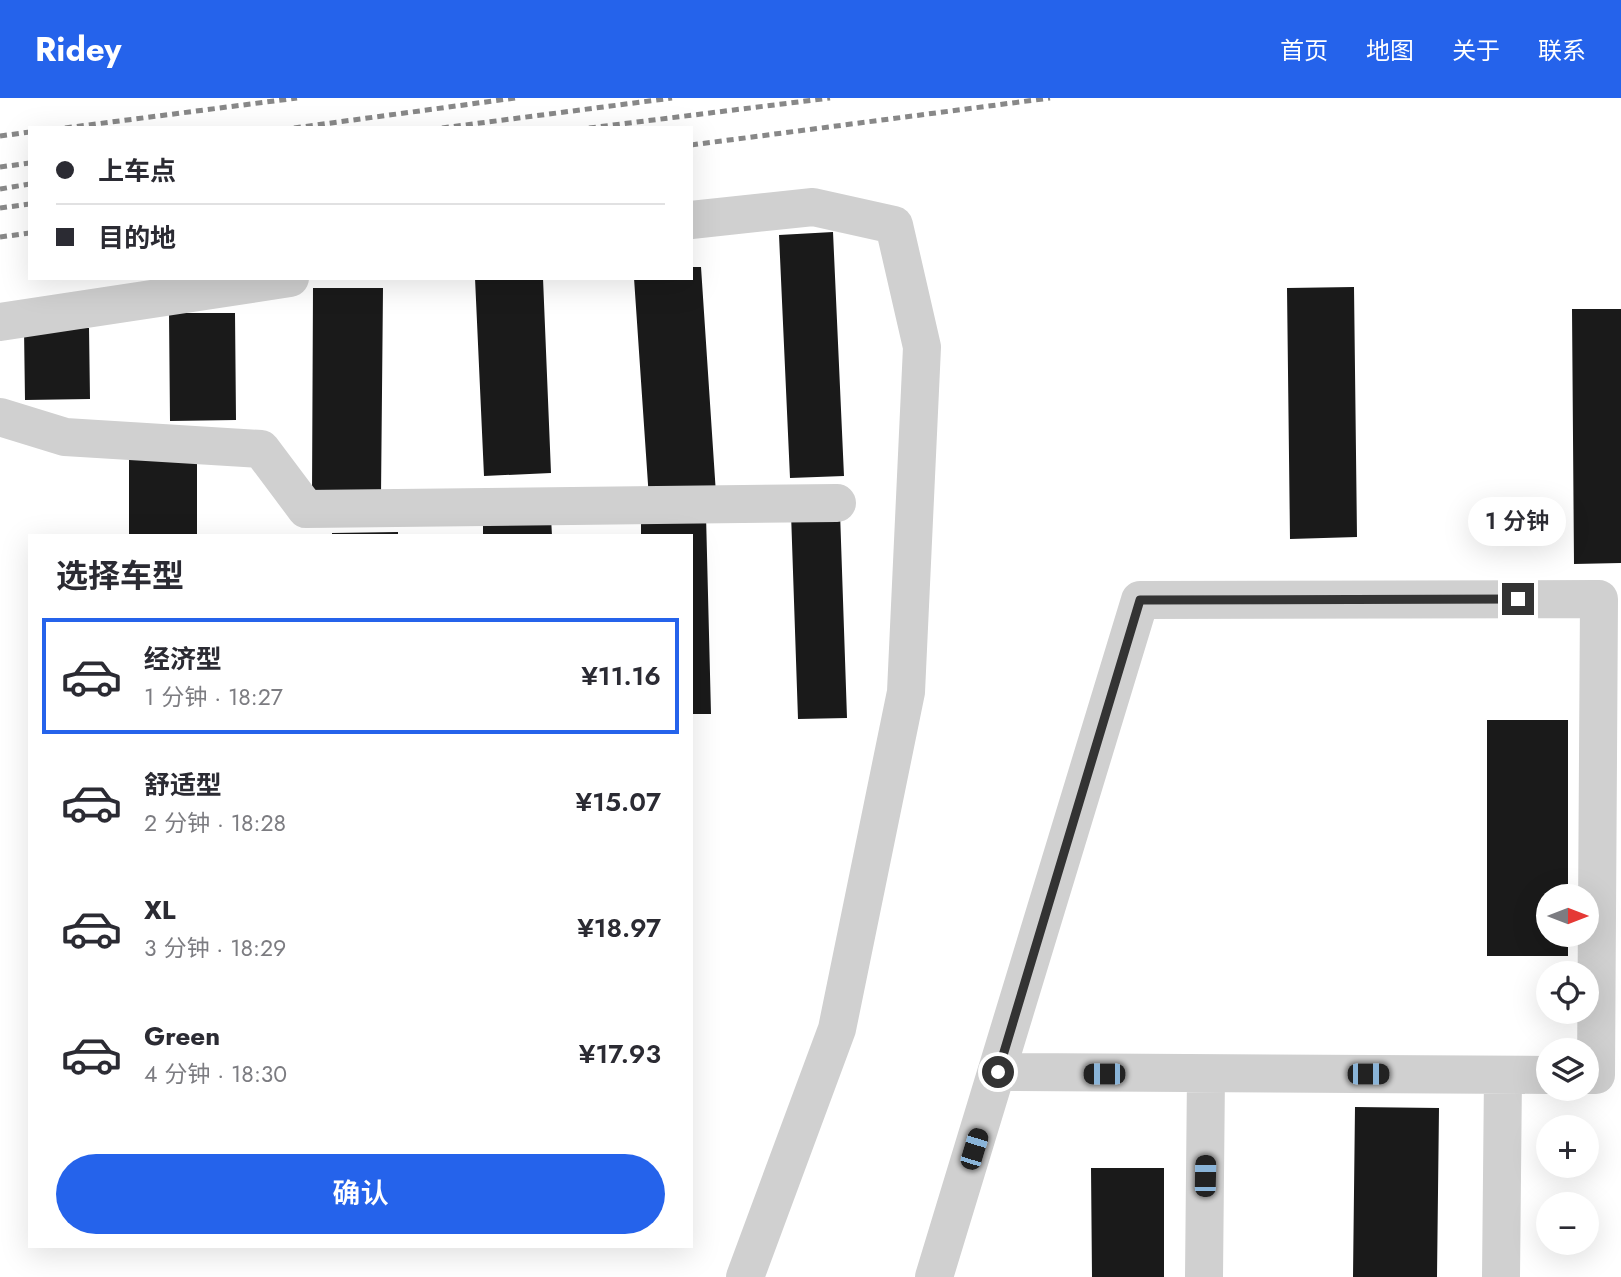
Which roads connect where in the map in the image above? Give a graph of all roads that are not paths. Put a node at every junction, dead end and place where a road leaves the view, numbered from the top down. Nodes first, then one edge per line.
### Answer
1 (693, 220) edge
2 (277, 280) edge
3 (0, 322) edge
4 (0, 417) edge
5 (837, 503) dead end
6 (998, 1072) junction
7 (1206, 1074) junction
8 (1503, 1074) junction
9 (1536, 1075) edge
10 (1600, 1075) edge
11 (746, 1277) edge
12 (934, 1277) edge
13 (1204, 1277) edge
14 (1501, 1277) edge

1 - 11 street
2 - 3 street
4 - 5 street
6 - 7 street
6 - 10 street
6 - 12 street
7 - 8 street
7 - 13 street
8 - 9 street
8 - 14 street

